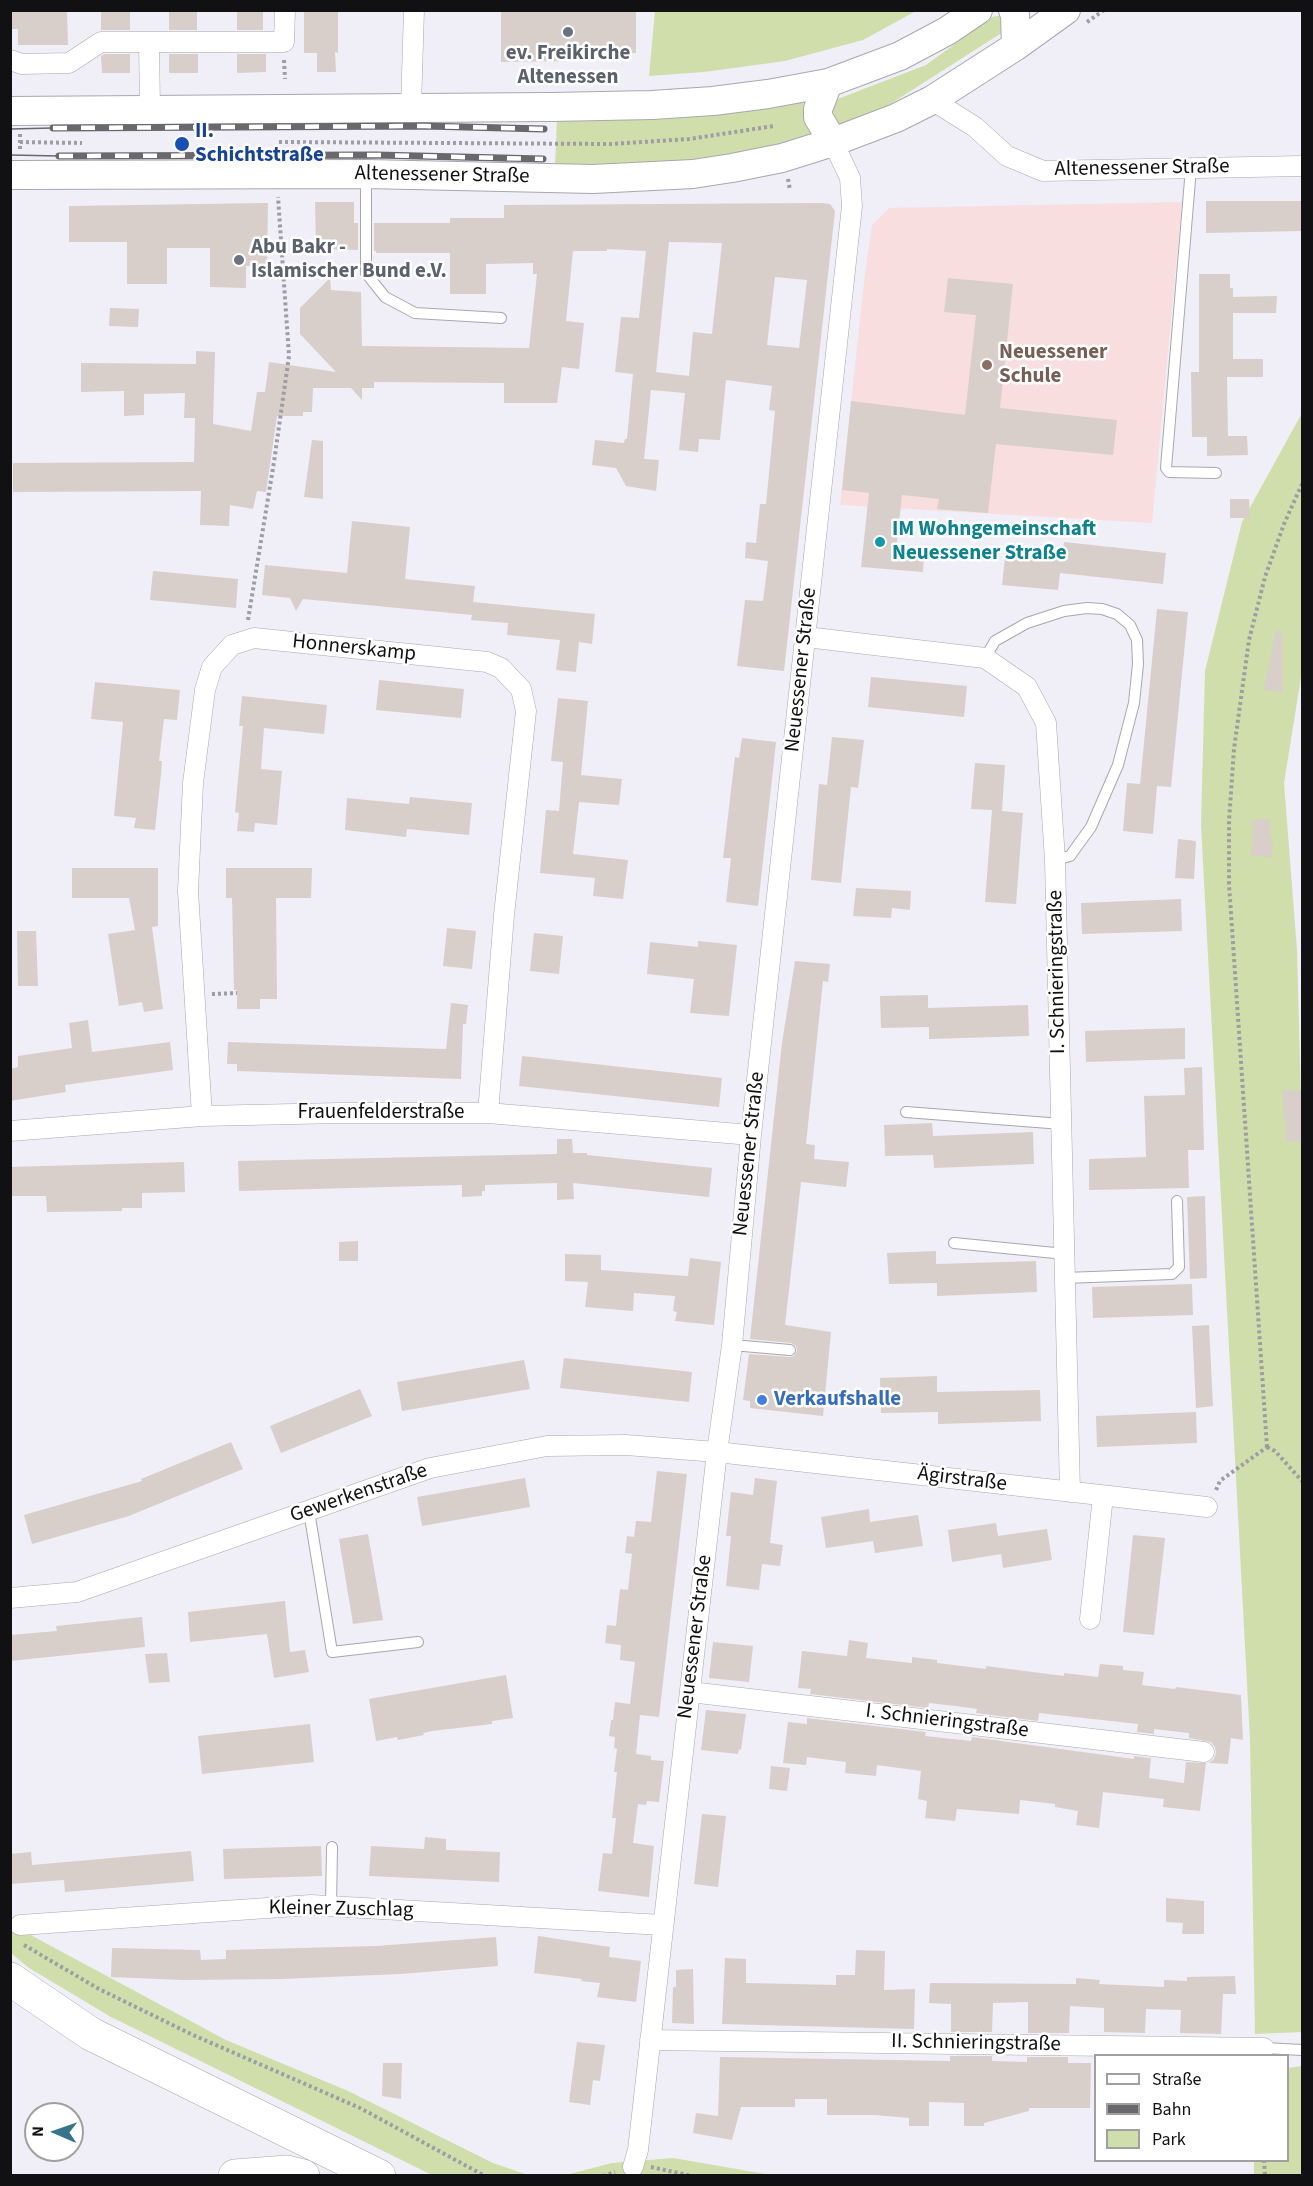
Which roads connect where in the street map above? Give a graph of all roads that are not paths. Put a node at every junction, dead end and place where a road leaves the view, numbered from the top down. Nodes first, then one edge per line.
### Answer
1 (285, 10) edge
2 (414, 10) edge
3 (978, 10) edge
4 (1013, 10) edge
5 (1066, 10) edge
6 (149, 42) junction
7 (1016, 46) junction
8 (10, 60) edge
9 (828, 83) junction
10 (932, 99) junction
11 (411, 107) junction
12 (150, 109) junction
13 (15, 110) edge
14 (833, 142) junction
15 (1302, 166) edge
16 (1191, 168) junction
17 (366, 174) junction
18 (15, 175) edge
19 (501, 318) dead end
20 (1216, 473) dead end
21 (806, 637) junction
22 (985, 658) junction
23 (1055, 860) junction
24 (906, 1112) dead end
25 (489, 1113) junction
26 (202, 1116) junction
27 (1062, 1124) junction
28 (10, 1131) edge
29 (751, 1135) junction
30 (1177, 1201) dead end
31 (954, 1243) dead end
32 (1065, 1254) junction
33 (1065, 1278) junction
34 (732, 1345) junction
35 (790, 1350) dead end
36 (717, 1452) junction
37 (1070, 1492) junction
38 (1103, 1496) junction
39 (1207, 1507) road end
40 (309, 1511) junction
41 (10, 1598) edge
42 (1090, 1619) dead end
43 (418, 1642) dead end
44 (690, 1692) junction
45 (1204, 1752) dead end
46 (332, 1847) dead end
47 (332, 1906) junction
48 (662, 1924) junction
49 (19, 1933) road end
50 (10, 1980) edge
51 (650, 2040) junction
52 (1264, 2048) joint
53 (1302, 2050) edge
54 (633, 2168) dead end
55 (236, 2175) edge
56 (303, 2175) edge
57 (379, 2175) edge

1 - 6 street
2 - 11 street
3 - 9 main road
4 - 7 main road
5 - 7 main road, Altenessener Straße
6 - 8 street
6 - 12 street
7 - 10 main road, Altenessener Straße
9 - 11 main road
9 - 14 main road
10 - 14 main road, Altenessener Straße
10 - 16 street, Altenessener Straße
11 - 12 main road
12 - 13 main road
14 - 17 main road, Altenessener Straße
14 - 21 street, Neuessener Straße
15 - 16 street, Altenessener Straße
16 - 20 lane
17 - 18 main road, Altenessener Straße
17 - 19 lane
21 - 22 street, I. Schnieringstraße
21 - 29 street, Neuessener Straße
22 - 23 street, I. Schnieringstraße
22 - 23 lane
23 - 27 street, I. Schnieringstraße
24 - 27 lane
25 - 26 street, Frauenfelderstraße
25 - 26 street, Honnerskamp
25 - 29 street, Frauenfelderstraße
26 - 28 street, Frauenfelderstraße
27 - 32 street, I. Schnieringstraße
29 - 34 street, Neuessener Straße
30 - 33 lane
31 - 32 lane
32 - 33 street, I. Schnieringstraße
33 - 37 street, I. Schnieringstraße
34 - 35 lane
34 - 36 street, Neuessener Straße
36 - 37 street, Ägirstraße
36 - 40 street, Gewerkenstraße
36 - 44 street, Neuessener Straße
37 - 38 street, Ägirstraße
38 - 39 street, Ägirstraße
38 - 42 street
40 - 41 street, Gewerkenstraße
40 - 43 lane
44 - 45 street, I. Schnieringstraße
44 - 48 street, Neuessener Straße
46 - 47 lane
47 - 48 street, Kleiner Zuschlag
47 - 49 street, Kleiner Zuschlag
48 - 51 street, Neuessener Straße
50 - 57 highway
51 - 52 street, II. Schnieringstraße
51 - 54 street, Neuessener Straße
52 - 53 lane, II. Schnieringstraße
55 - 56 highway

